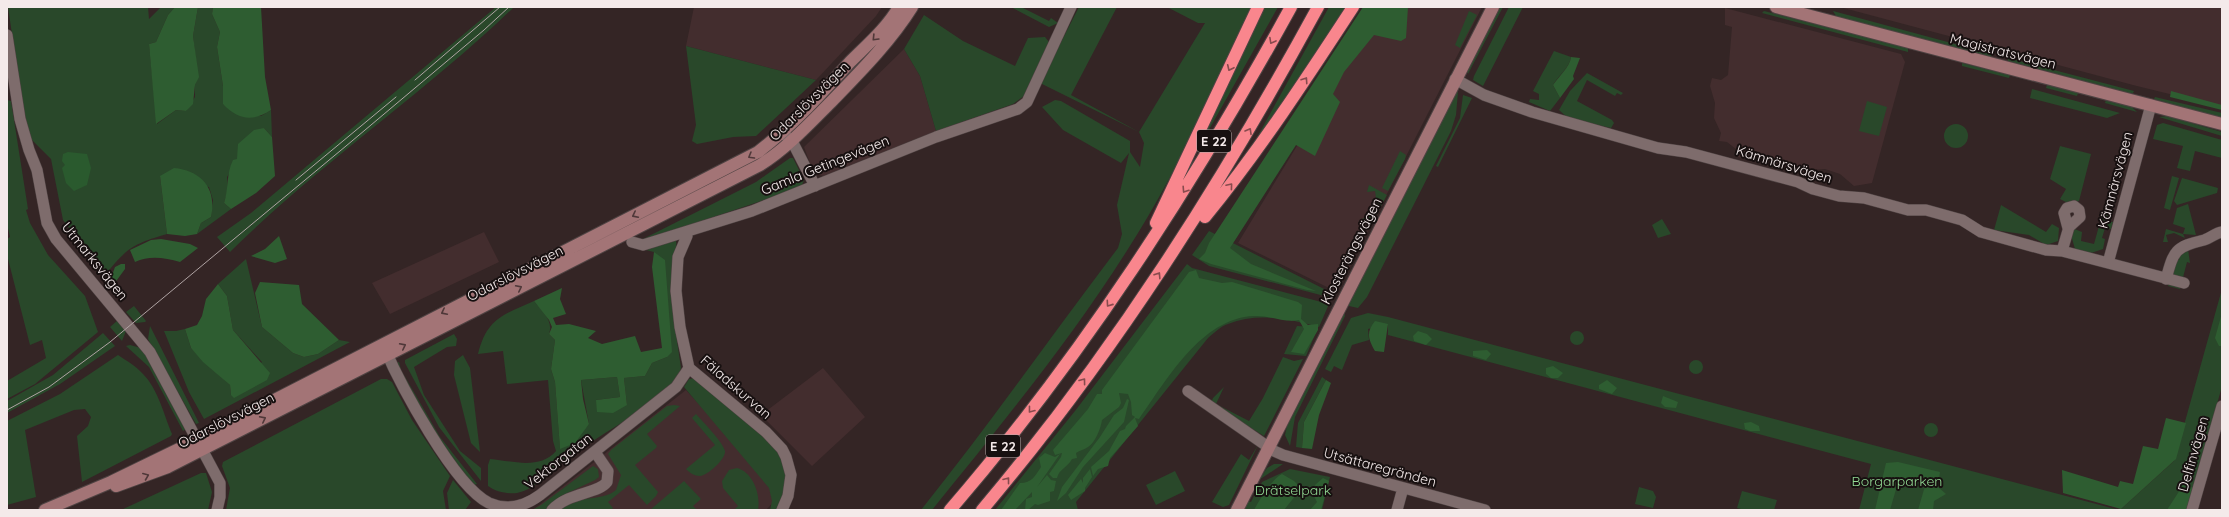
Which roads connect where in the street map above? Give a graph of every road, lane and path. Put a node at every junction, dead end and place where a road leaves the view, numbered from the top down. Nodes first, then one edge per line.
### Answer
1 (899, 7) edge
2 (912, 7) edge
3 (1071, 7) edge
4 (1258, 7) edge
5 (1290, 7) edge
6 (1318, 7) edge
7 (1353, 7) edge
8 (1493, 7) edge
9 (1776, 7) edge
10 (7, 35) edge
11 (1455, 79) junction
12 (2151, 105) junction
13 (2222, 124) edge
14 (783, 133) junction
15 (792, 141) junction
16 (814, 186) junction
17 (2068, 228) dead end
18 (686, 232) junction
19 (2222, 232) edge
20 (632, 242) dead end
21 (2062, 251) junction
22 (1169, 259) junction
23 (2108, 263) junction
24 (1131, 272) junction
25 (2166, 279) junction
26 (2184, 283) dead end
27 (385, 349) junction
28 (689, 368) junction
29 (1188, 392) dead end
30 (2222, 406) edge
31 (199, 444) junction
32 (1269, 447) junction
33 (595, 452) junction
34 (1403, 488) junction
35 (44, 510) edge
36 (217, 510) edge
37 (552, 510) edge
38 (782, 510) edge
39 (950, 510) edge
40 (982, 510) edge
41 (1238, 510) edge
42 (1397, 510) edge
43 (1485, 510) edge
44 (2192, 510) edge

1 -> 14 main road, Odarslövsvägen
2 - 15 main road, Odarslövsvägen
3 - 16 street, Gamla Getingevägen
4 -> 24 highway
5 -> 24 highway, E 22
22 -> 6 highway, E 22
22 -> 7 highway
8 - 11 main road, Klosterängsvägen
9 - 12 main road, Magistratsvägen
10 - 31 street, Utmarksvägen
11 - 21 street, Kämnärsvägen
11 - 32 main road, Klosterängsvägen
12 - 13 main road, Magistratsvägen
12 - 23 street, Kämnärsvägen
14 - 15 street
14 -> 27 main road, Odarslövsvägen
15 - 16 street
27 -> 15 main road, Odarslövsvägen
16 - 18 street, Gamla Getingevägen
17 - 21 street
18 - 20 street, Gamla Getingevägen
18 - 28 street, Fäladskurvan
19 - 25 street
21 - 23 street, Kämnärsvägen
40 -> 22 highway, E 22
23 - 25 street, Kämnärsvägen
24 -> 39 highway, E 22
25 - 26 street, Kämnärsvägen
27 - 31 main road, Odarslövsvägen
27 - 33 street, Vektorgatan
28 - 33 street, Vektorgatan
28 - 38 street, Fäladskurvan
29 - 32 street, Utsättaregränden
30 - 44 street, Delfinvägen
31 - 35 main road, Odarslövsvägen
31 - 36 street, Utmarksvägen
32 - 34 street, Utsättaregränden
32 - 41 main road, Klosterängsvägen
33 - 37 street
34 - 42 street
34 - 43 street, Utsättaregränden

